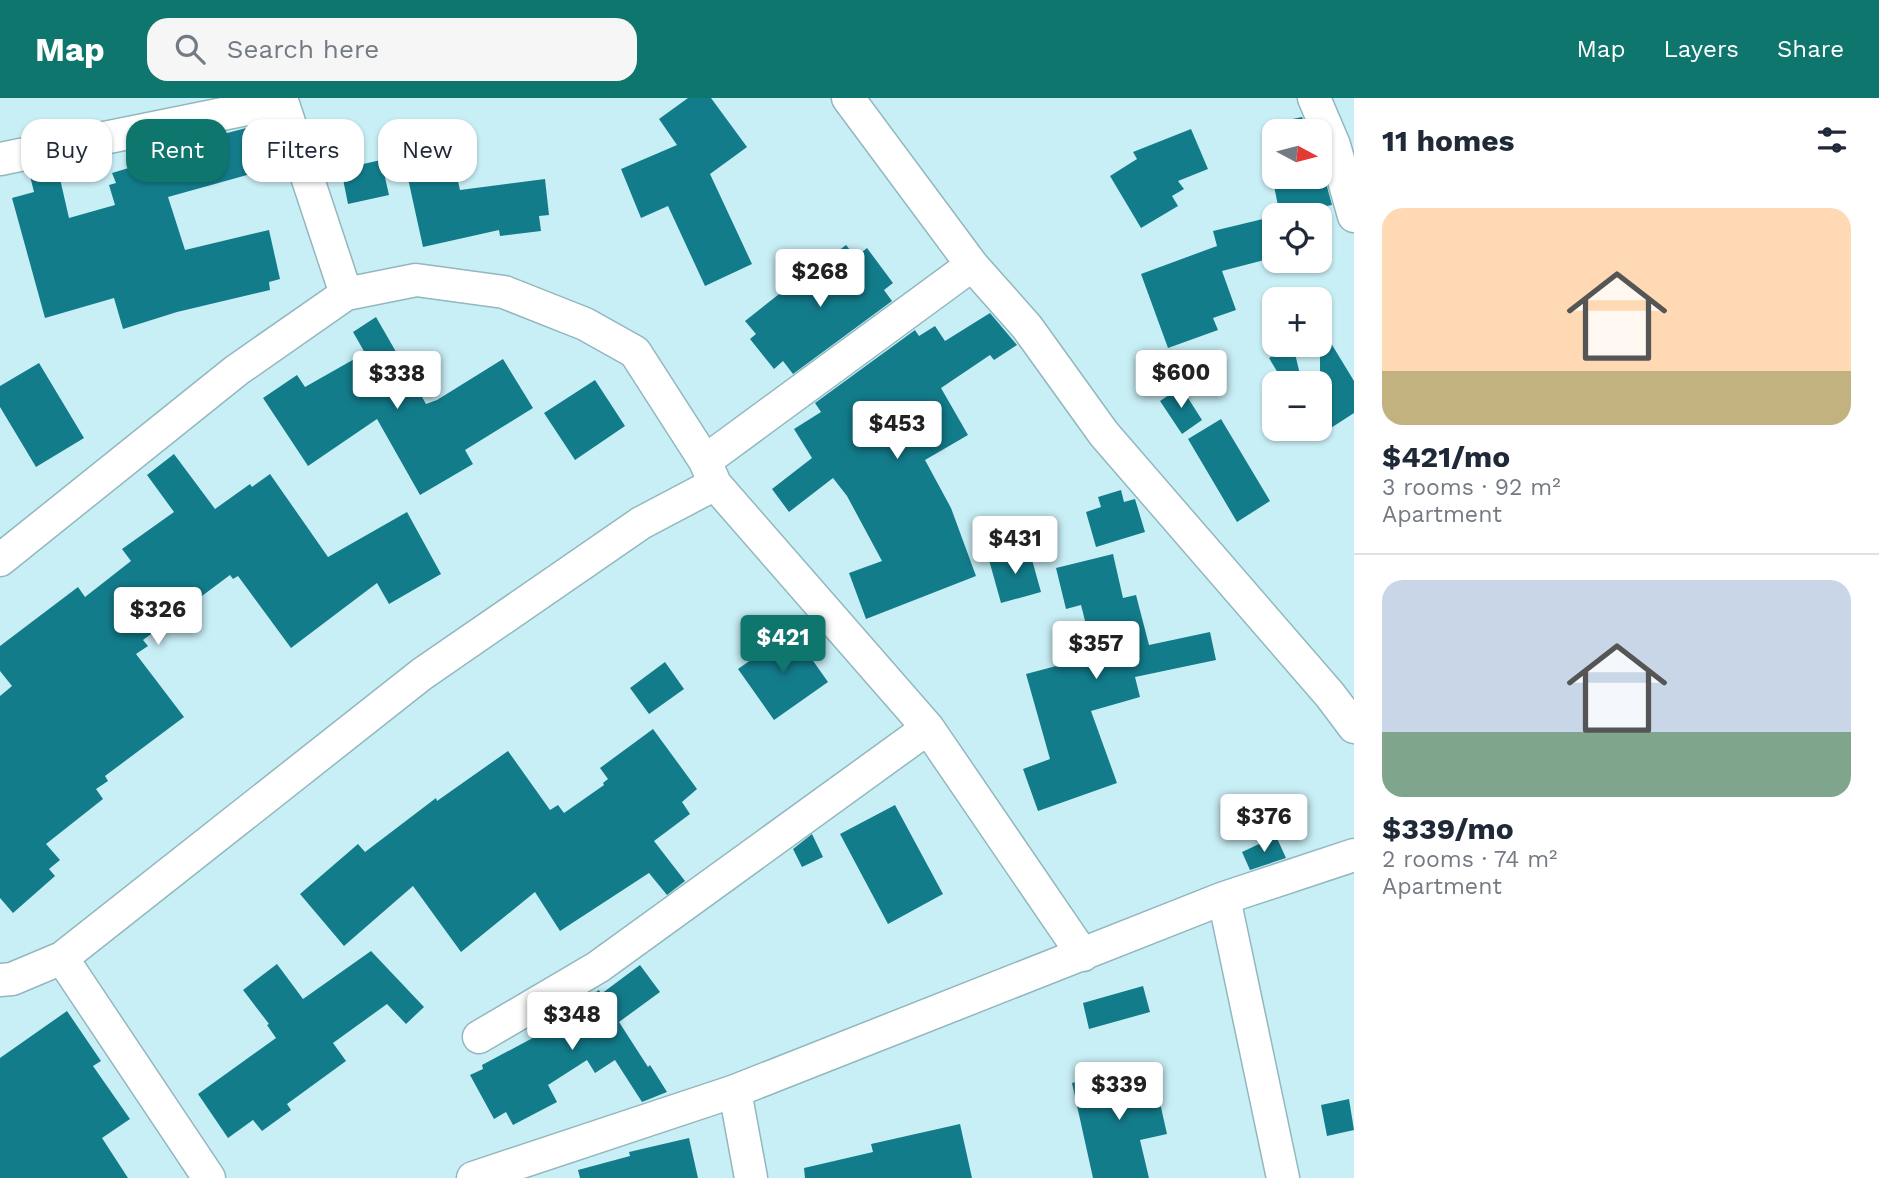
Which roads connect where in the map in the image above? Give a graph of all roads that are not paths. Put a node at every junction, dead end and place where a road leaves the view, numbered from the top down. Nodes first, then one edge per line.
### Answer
1 (848, 98) edge
2 (1314, 98) edge
3 (282, 100) edge
4 (0, 159) edge
5 (1354, 216) edge
6 (972, 265) junction
7 (346, 295) junction
8 (710, 473) junction
9 (0, 561) edge
10 (1354, 727) edge
11 (928, 728) junction
12 (1354, 855) edge
13 (1224, 898) junction
14 (1083, 956) junction
15 (62, 958) junction
16 (0, 980) edge
17 (479, 1037) dead end
18 (735, 1091) junction
19 (209, 1178) edge
20 (473, 1178) edge
21 (751, 1178) edge
22 (1283, 1178) edge

1 - 6 street
2 - 5 street
3 - 4 street
3 - 7 street
6 - 8 street
6 - 10 street
7 - 8 street
7 - 9 street
8 - 11 street
8 - 15 street
11 - 14 street
11 - 17 street
12 - 13 street
13 - 14 street
13 - 22 street
14 - 18 street
15 - 16 street
15 - 19 street
18 - 20 street
18 - 21 street

